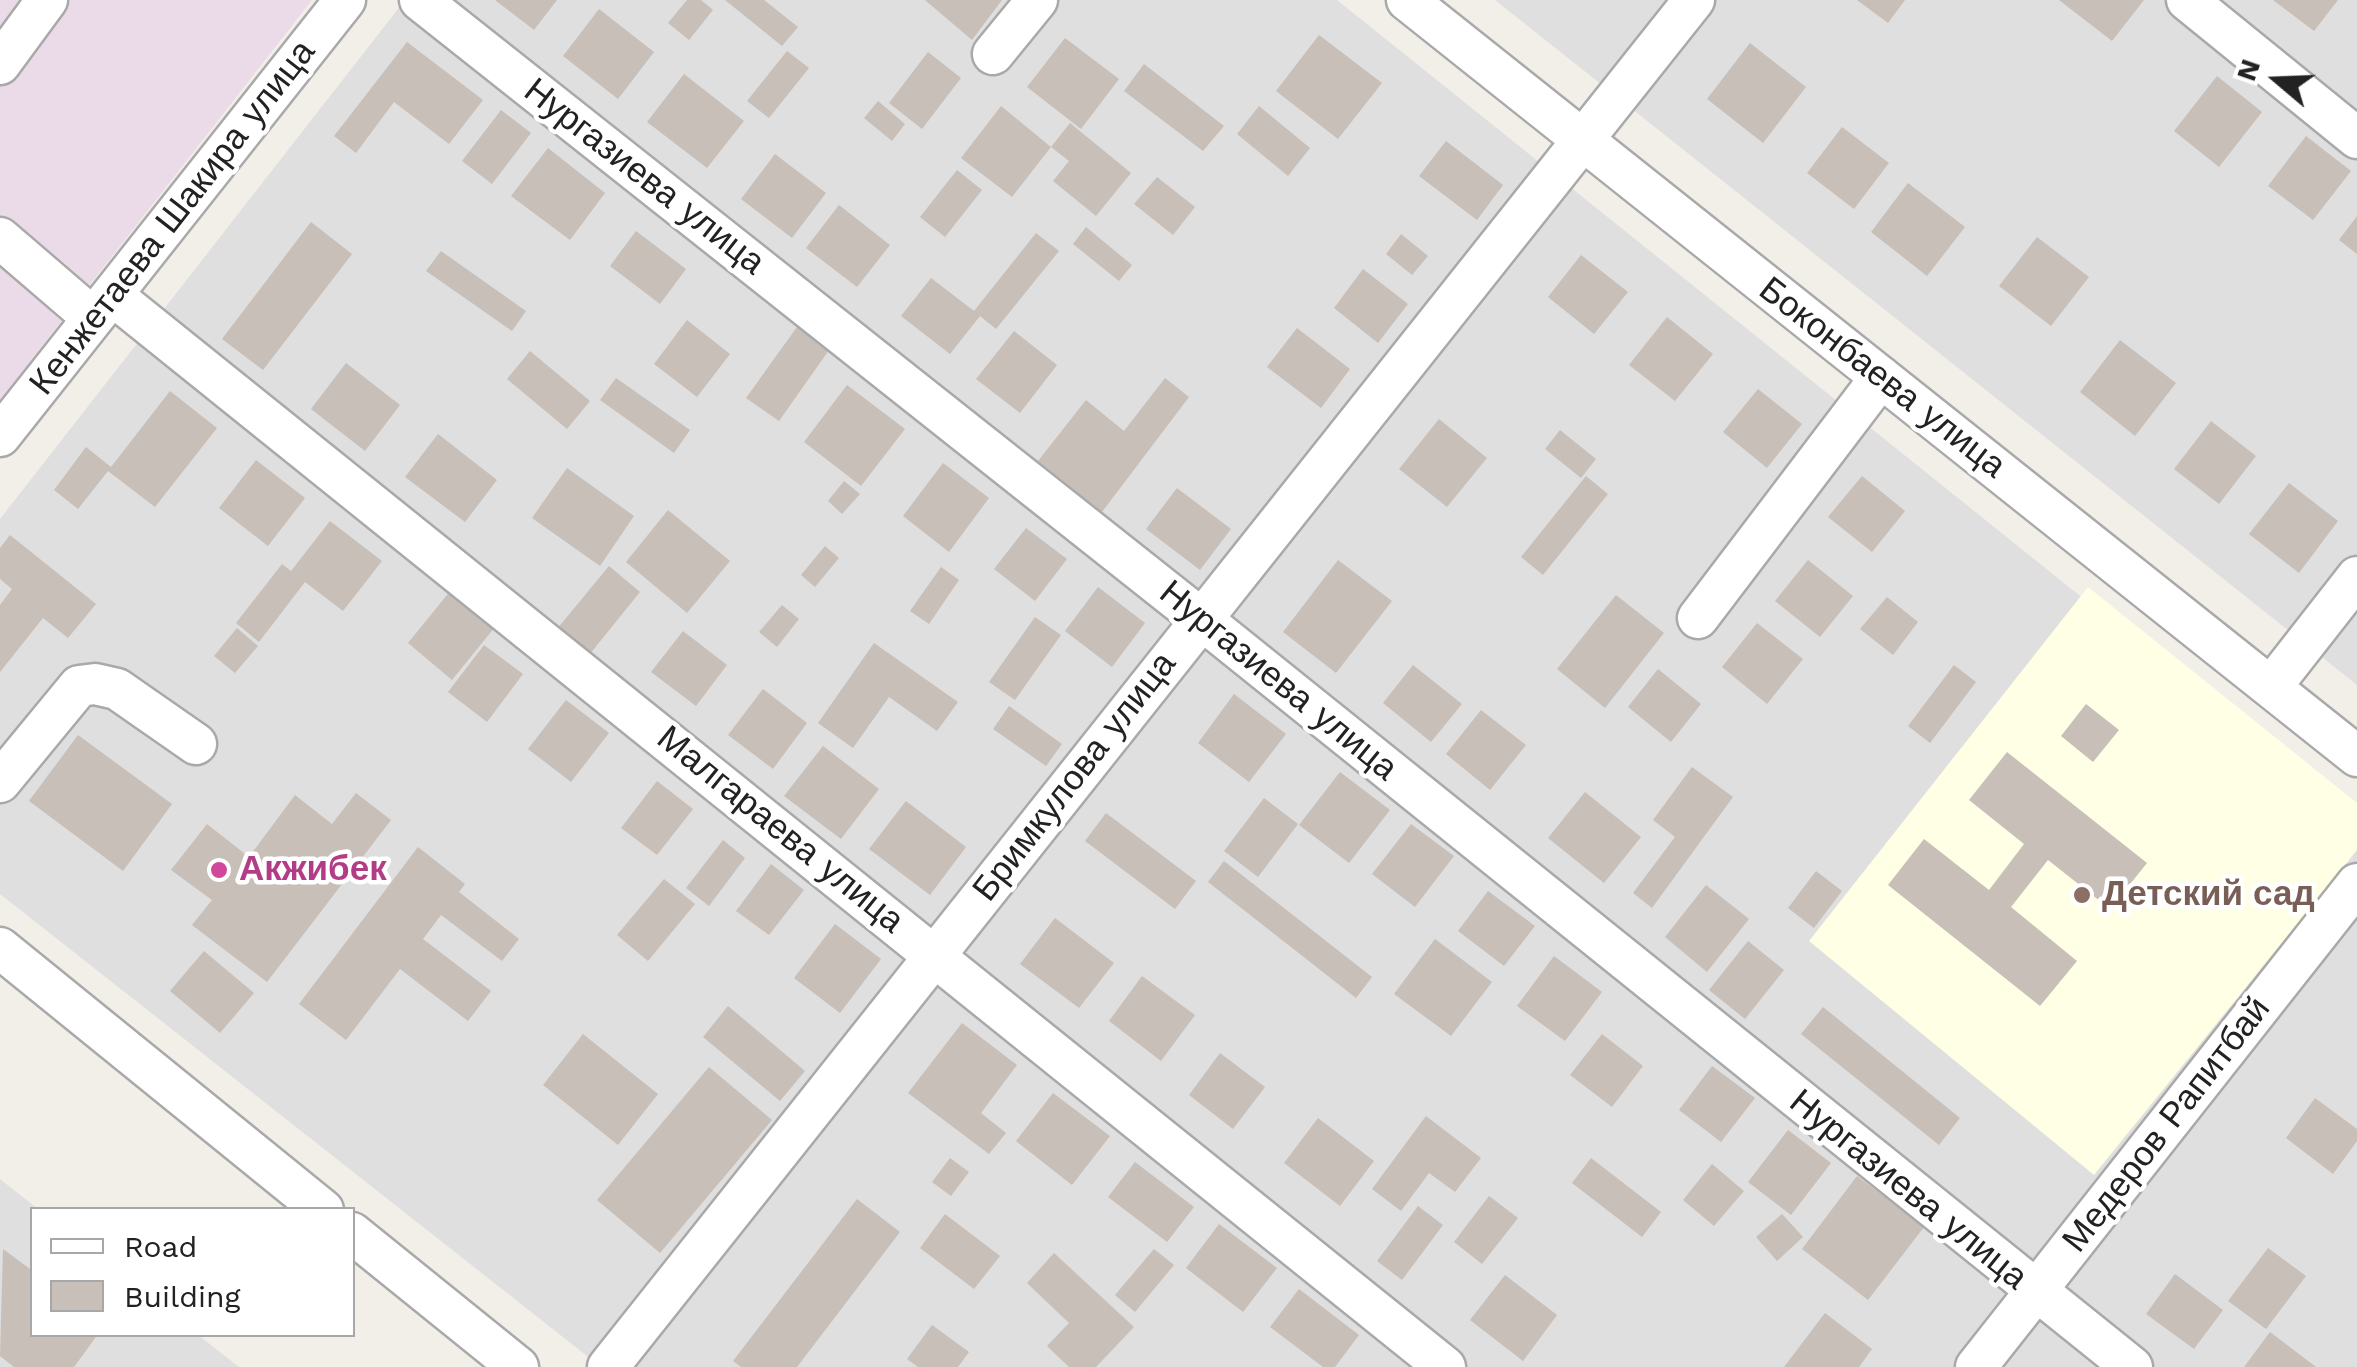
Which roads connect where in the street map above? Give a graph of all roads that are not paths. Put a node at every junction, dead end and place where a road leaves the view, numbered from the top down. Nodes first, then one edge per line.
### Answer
1 (47, 0) edge
2 (345, 0) edge
3 (420, 0) edge
4 (1036, 0) edge
5 (1407, 0) edge
6 (1694, 0) edge
7 (2187, 0) edge
8 (993, 54) dead end
9 (0, 64) edge
10 (1581, 138) junction
11 (2357, 138) edge
12 (0, 238) edge
13 (103, 306) junction
14 (1882, 377) junction
15 (0, 436) edge
16 (2357, 577) edge
17 (1200, 618) junction
18 (1698, 618) dead end
19 (2271, 687) junction
20 (196, 744) dead end
21 (2357, 756) edge
22 (0, 782) edge
23 (2357, 884) edge
24 (0, 948) edge
25 (935, 954) junction
26 (319, 1207) edge
27 (355, 1235) edge
28 (2036, 1292) junction
29 (518, 1367) edge
30 (608, 1367) edge
31 (1446, 1367) edge
32 (1976, 1367) edge
33 (2132, 1367) edge

1 - 9 street
2 - 13 street, Кенжетаева Шакира улица
3 - 17 street, Нургазиева улица
4 - 8 street
5 - 10 street, Боконбаева улица
6 - 10 street, Бримкулова улица
7 - 11 street
10 - 14 street, Боконбаева улица
10 - 17 street, Бримкулова улица
12 - 13 street, Малгараева улица
13 - 15 street, Кенжетаева Шакира улица
13 - 25 street, Малгараева улица
14 - 18 street
14 - 19 street, Боконбаева улица
16 - 19 street
17 - 25 street, Бримкулова улица
17 - 28 street, Нургазиева улица
19 - 21 street, Боконбаева улица
20 - 22 street
23 - 28 street, Медеров Рапитбай
24 - 26 street
25 - 30 street, Бримкулова улица
25 - 31 street, Малгараева улица
27 - 29 street
28 - 32 street, Медеров Рапитбай
28 - 33 street, Нургазиева улица

